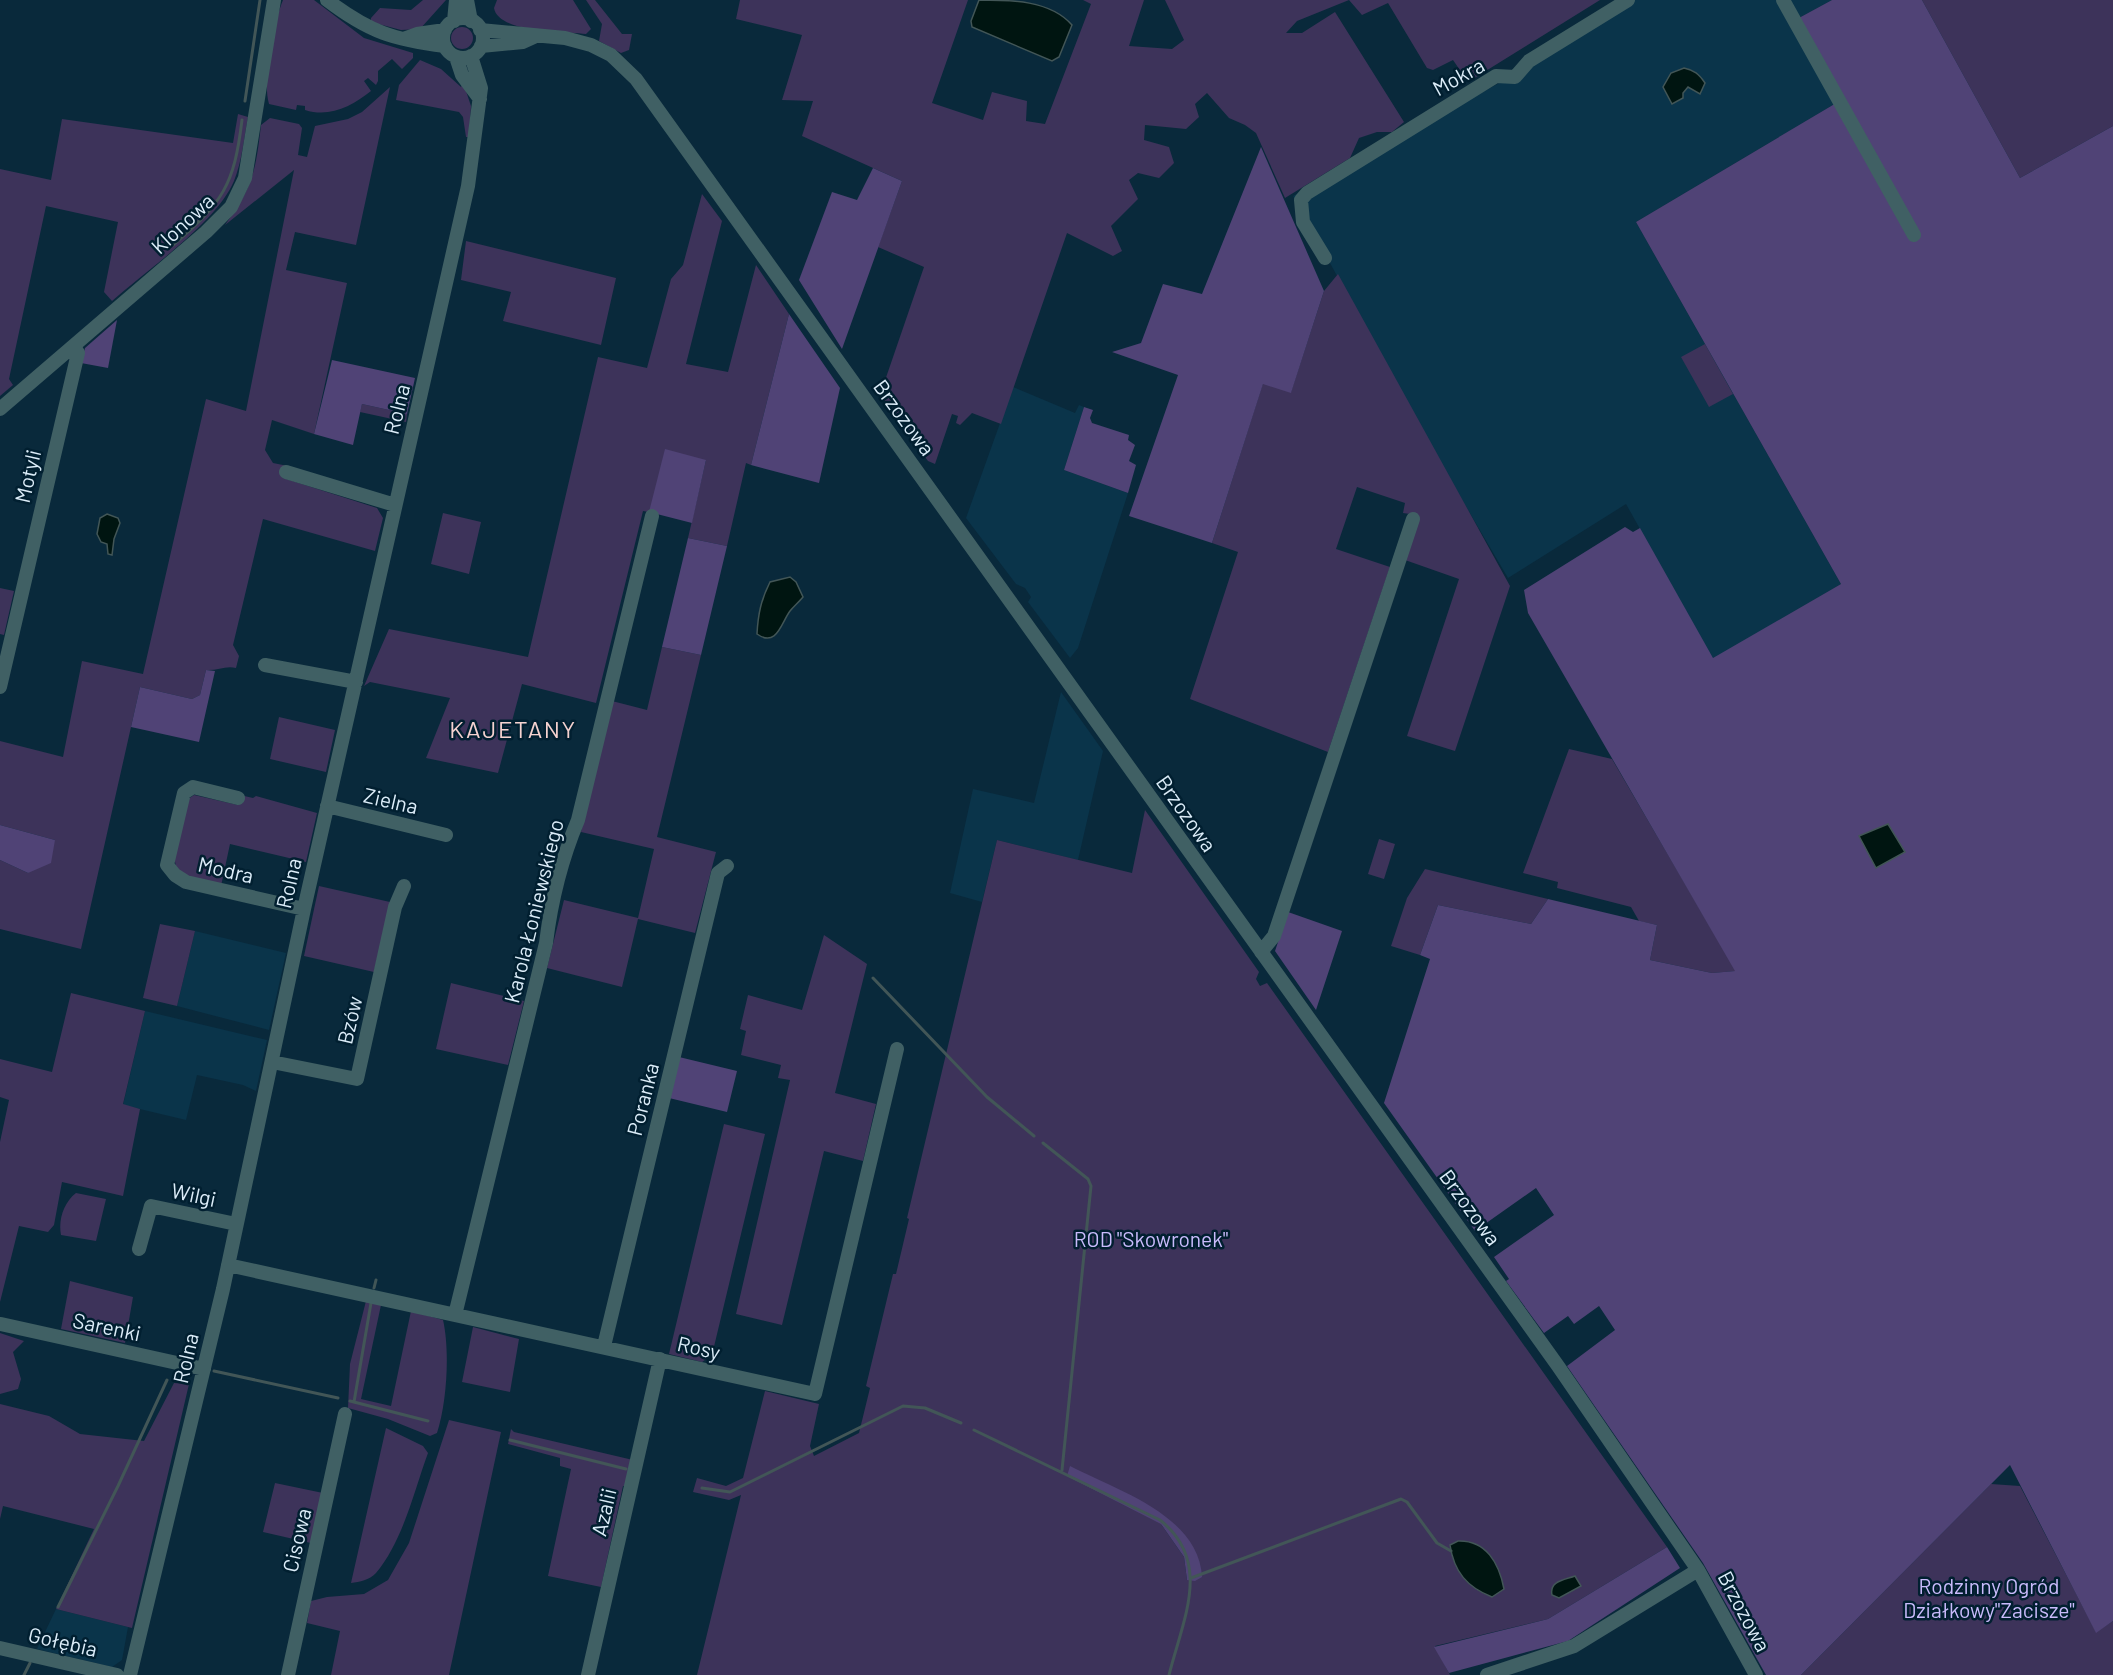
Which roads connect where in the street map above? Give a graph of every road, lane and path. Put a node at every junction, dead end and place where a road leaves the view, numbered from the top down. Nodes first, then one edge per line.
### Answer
1 (274, 0) edge
2 (327, 0) edge
3 (456, 0) edge
4 (467, 0) edge
5 (1628, 0) edge
6 (1783, 0) edge
7 (476, 25) junction
8 (449, 26) junction
9 (534, 37) junction
10 (406, 38) junction
11 (445, 46) junction
12 (481, 46) junction
13 (471, 56) junction
14 (456, 57) junction
15 (480, 99) junction
16 (1914, 235) dead end
17 (1325, 258) dead end
18 (74, 346) junction
19 (0, 409) edge
20 (286, 472) dead end
21 (395, 506) junction
22 (652, 516) dead end
23 (1413, 519) dead end
24 (265, 665) dead end
25 (356, 682) junction
26 (0, 687) edge
27 (238, 798) dead end
28 (327, 806) junction
29 (446, 835) dead end
30 (728, 866) dead end
31 (404, 886) dead end
32 (304, 909) junction
33 (1260, 952) junction
34 (897, 1049) dead end
35 (272, 1062) junction
36 (236, 1224) junction
37 (139, 1250) dead end
38 (228, 1265) junction
39 (454, 1315) junction
40 (1, 1324) edge
41 (604, 1346) junction
42 (660, 1359) junction
43 (204, 1369) junction
44 (345, 1414) dead end
45 (1698, 1570) junction
46 (0, 1648) edge
47 (117, 1675) edge
48 (130, 1675) edge
49 (288, 1675) edge
50 (588, 1675) edge
51 (1487, 1675) edge
52 (1755, 1675) edge

1 - 18 street, Klonowa
2 - 10 street
3 - 8 street
4 - 7 street
5 - 17 street, Mokra
6 - 16 street
7 - 8 street
7 - 9 street, Brzozowa
7 - 12 street
8 - 10 street
8 - 11 street
9 - 12 street, Brzozowa
9 - 33 street, Brzozowa
10 - 11 street
11 - 14 street
12 - 13 street
13 - 14 street
13 - 15 street, Rolna
14 - 15 street
15 - 21 street, Rolna
18 - 19 street, Klonowa
18 - 26 street, Motyli
20 - 21 street
21 - 25 street, Rolna
22 - 39 street, Karola Łoniewskiego
23 - 33 street
24 - 25 street
25 - 28 street, Rolna
27 - 32 street, Modra
28 - 29 street, Zielna
28 - 32 street, Rolna
30 - 41 street, Poranka
31 - 35 street, Bzów
32 - 35 street, Rolna
33 - 45 street, Brzozowa
34 - 42 street, Rosy
35 - 36 street, Rolna
36 - 37 street, Wilgi
36 - 38 street, Rolna
38 - 39 street, Rosy
38 - 43 street, Rolna
39 - 41 street, Rosy
40 - 43 street, Sarenki
41 - 42 street, Rosy
42 - 50 street, Azalii
43 - 48 street, Rolna
44 - 49 street, Cisowa
45 - 51 street
45 - 52 street, Brzozowa
46 - 47 street, Gołębia

